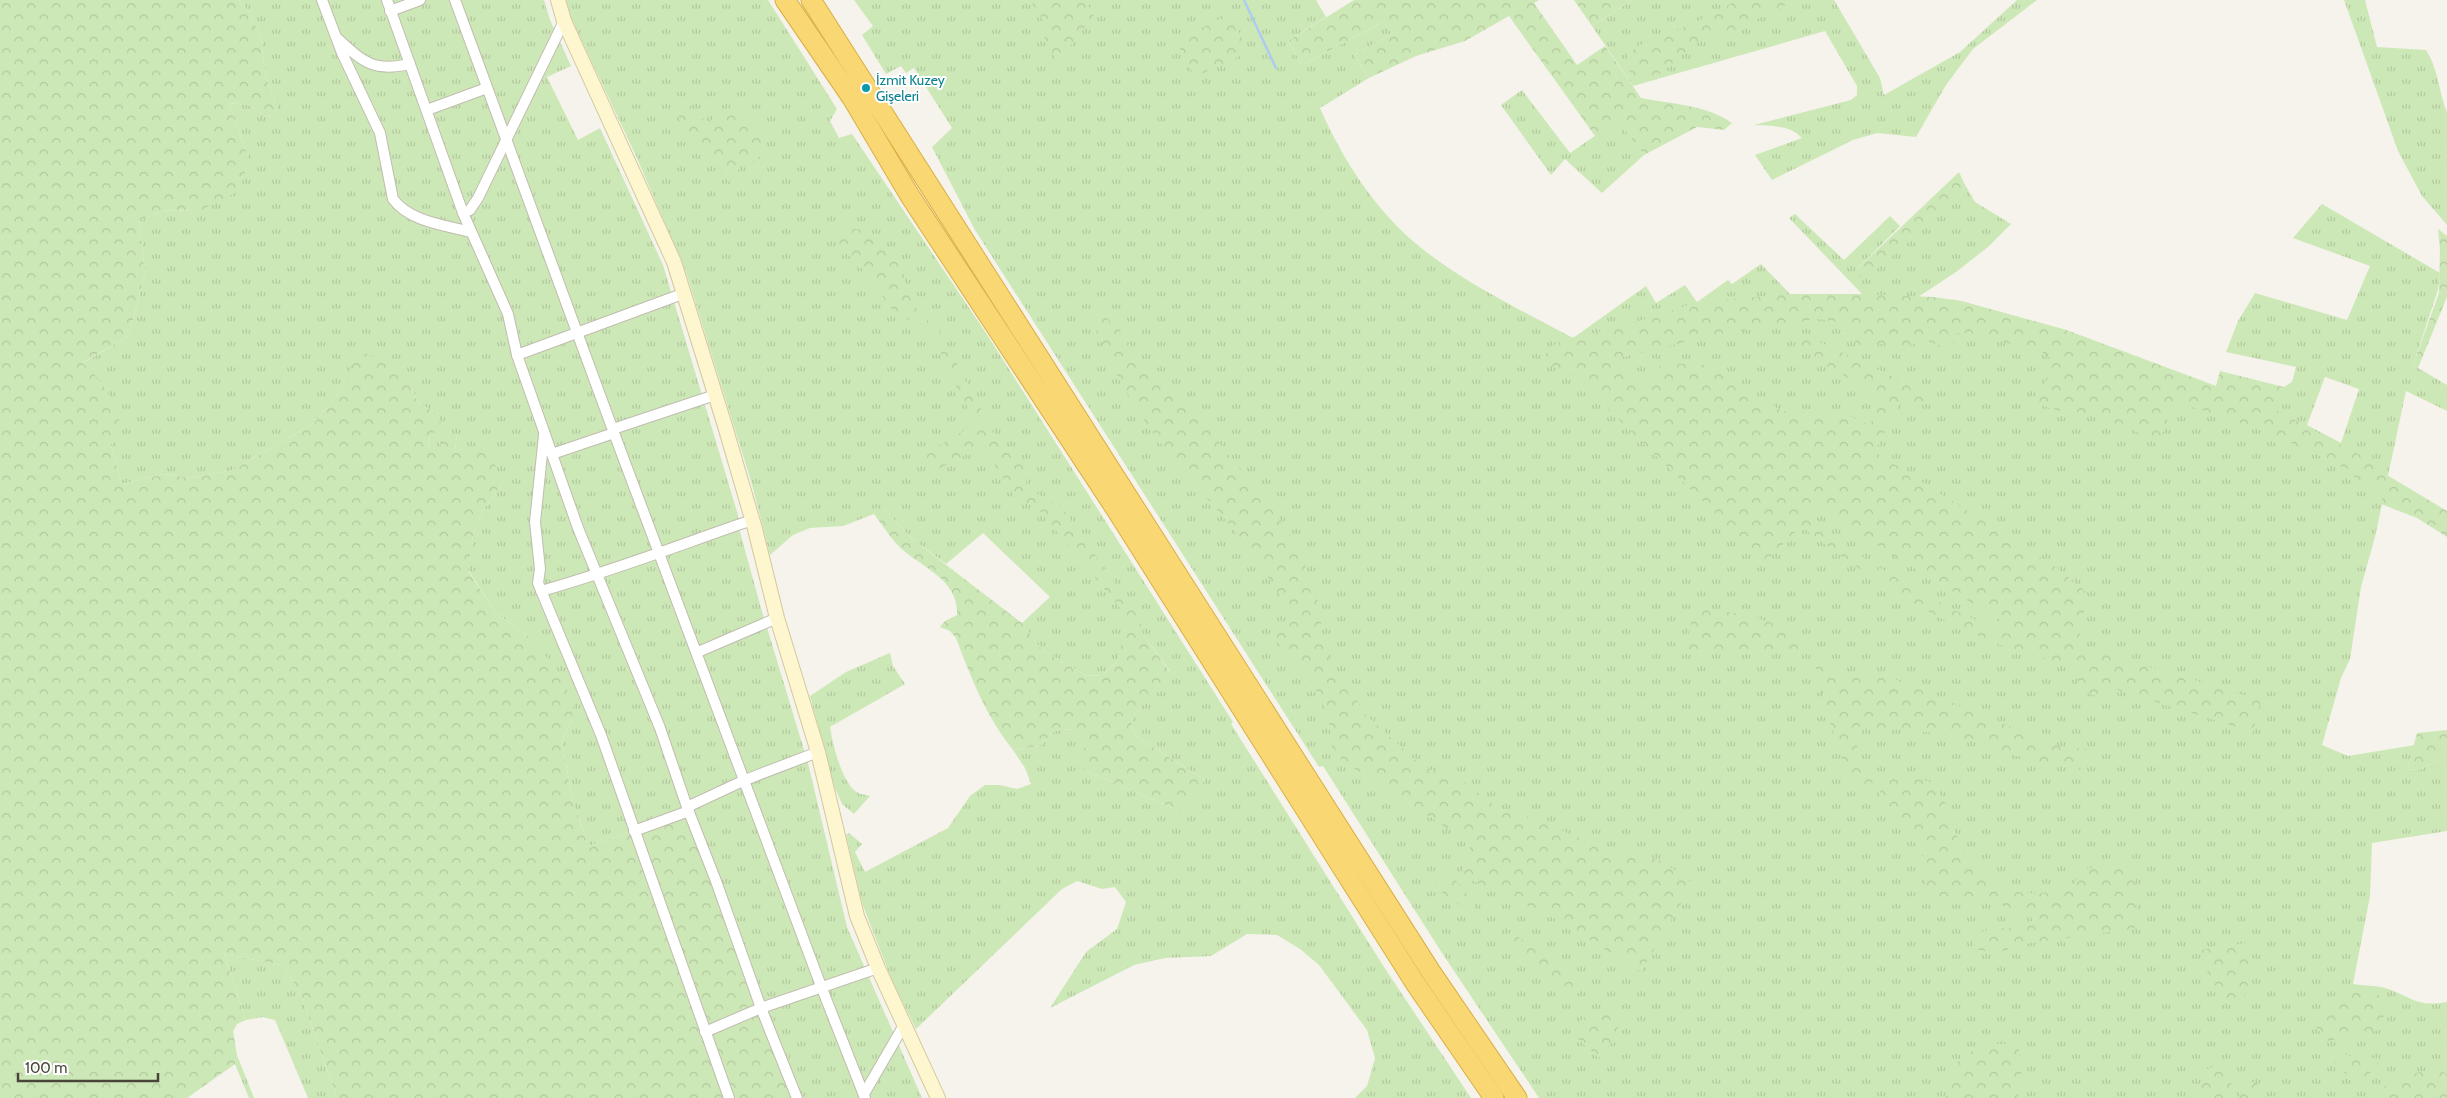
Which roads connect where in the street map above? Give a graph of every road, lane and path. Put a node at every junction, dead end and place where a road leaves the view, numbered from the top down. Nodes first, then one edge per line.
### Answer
1 (322, 0) edge
2 (386, 0) edge
3 (420, 0) edge
4 (455, 0) edge
5 (550, 0) edge
6 (558, 0) edge
7 (785, 0) edge
8 (811, 0) edge
9 (390, 11) junction
10 (562, 26) junction
11 (336, 36) junction
12 (410, 64) junction
13 (488, 88) junction
14 (427, 110) junction
15 (506, 139) junction
16 (463, 213) junction
17 (470, 232) junction
18 (681, 294) junction
19 (577, 331) junction
20 (517, 355) junction
21 (711, 397) junction
22 (614, 431) junction
23 (544, 432) junction
24 (552, 454) junction
25 (749, 522) junction
26 (660, 551) junction
27 (598, 575) junction
28 (541, 590) junction
29 (774, 619) junction
30 (698, 652) junction
31 (814, 754) junction
32 (745, 780) junction
33 (688, 809) junction
34 (634, 831) junction
35 (874, 970) junction
36 (821, 986) junction
37 (761, 1008) junction
38 (901, 1029) junction
39 (705, 1032) junction
40 (864, 1096) edge
41 (729, 1098) edge
42 (797, 1098) edge
43 (928, 1098) edge
44 (938, 1098) edge
45 (1494, 1098) edge
46 (1517, 1098) edge

1 - 11 street
2 - 9 street
3 - 9 street
4 - 13 street
5 - 10 main road
6 - 10 main road
7 - 45 highway
8 - 46 highway
9 - 12 street
10 - 15 street
10 - 18 main road
11 - 12 street
11 - 17 street
12 - 14 street
13 - 14 street
13 - 15 street
14 - 16 street
15 - 16 street
15 - 19 street
16 - 17 street
17 - 20 street
18 - 19 street
18 - 21 main road
19 - 20 street
19 - 22 street
20 - 23 street
21 - 22 street
21 - 25 main road
22 - 24 street
22 - 26 street
23 - 24 street
23 - 28 street
24 - 27 street
25 - 26 street
25 - 29 main road
26 - 27 street
26 - 30 street
27 - 28 street
27 - 33 street
28 - 34 street
29 - 30 street
29 - 31 main road
30 - 32 street
31 - 32 street
31 - 35 main road
32 - 33 street
32 - 36 street
33 - 34 street
33 - 37 street
34 - 39 street
35 - 36 street
35 - 38 main road
36 - 37 street
36 - 40 street
37 - 39 street
37 - 42 street
38 - 40 street
38 - 43 main road
38 - 44 main road
39 - 41 street

